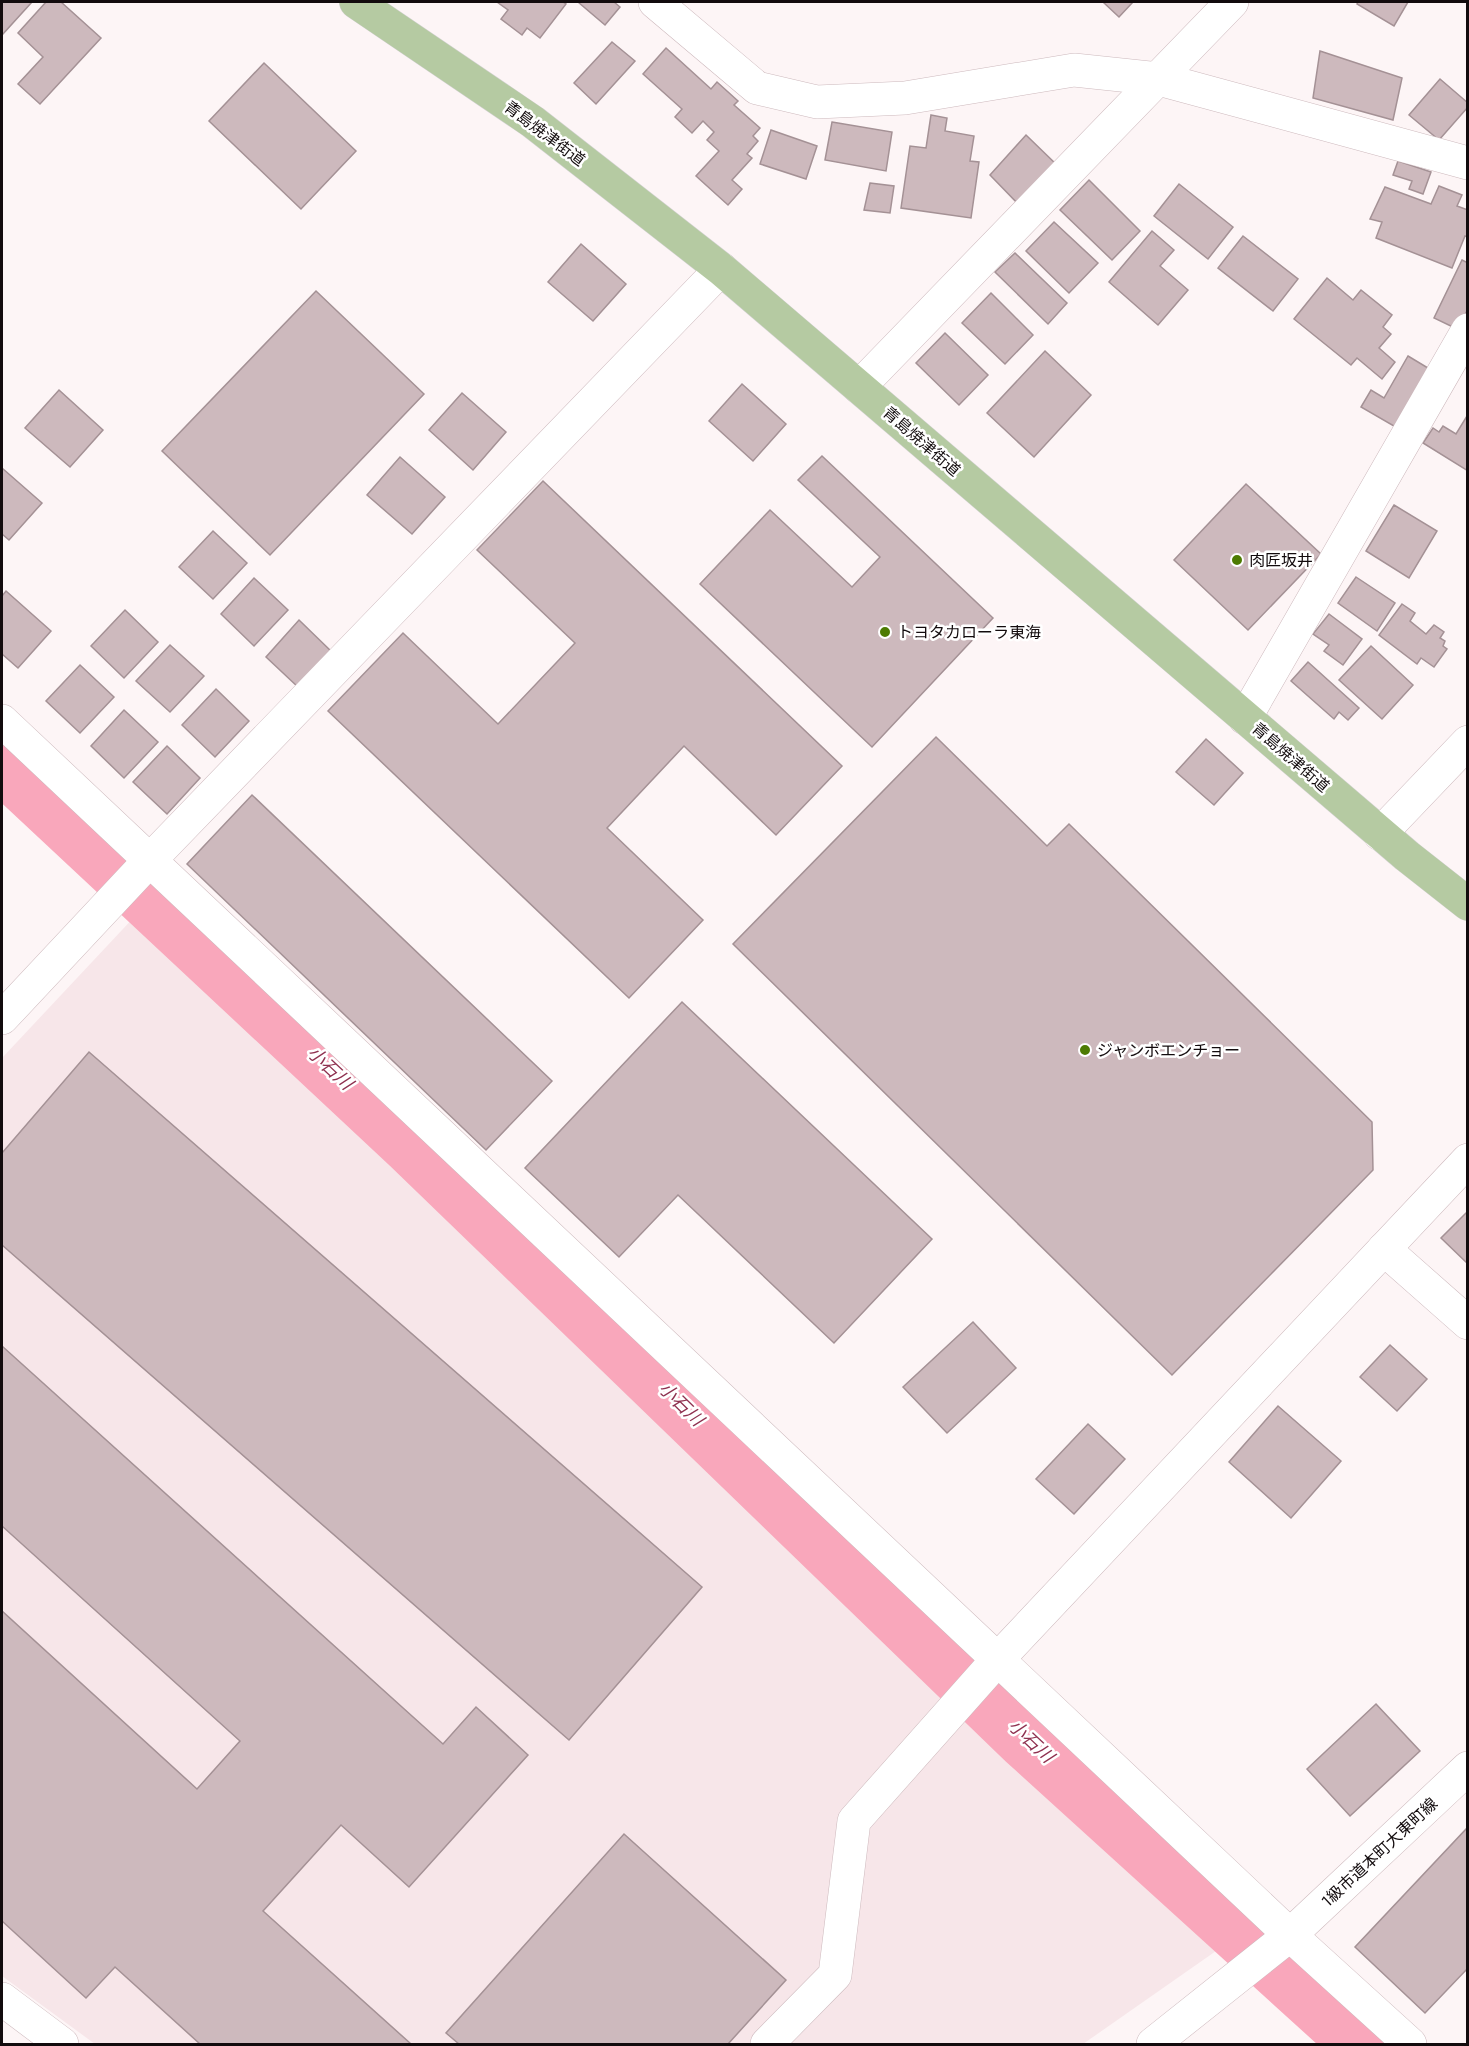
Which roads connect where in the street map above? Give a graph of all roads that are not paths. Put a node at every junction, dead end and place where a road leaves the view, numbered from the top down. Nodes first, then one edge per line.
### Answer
1 (356, 2) edge
2 (655, 2) edge
3 (1232, 2) edge
4 (1159, 79) junction
5 (1467, 163) edge
6 (721, 269) junction
7 (1467, 330) edge
8 (1459, 368) edge
9 (859, 387) junction
10 (1245, 718) junction
11 (2, 721) edge
12 (1467, 742) edge
13 (1380, 834) junction
14 (150, 860) junction
15 (1467, 904) edge
16 (2, 1018) edge
17 (1467, 1160) edge
18 (1384, 1249) junction
19 (1467, 1323) edge
20 (998, 1659) junction
21 (1467, 1768) edge
22 (1290, 1935) junction
23 (2, 1999) edge
24 (777, 2041) edge
25 (62, 2044) edge
26 (1153, 2044) edge
27 (1410, 2044) edge

1 - 6 main road, 青島焼津街道
2 - 4 street
3 - 4 street
4 - 5 street
4 - 9 street
6 - 9 main road, 青島焼津街道
6 - 14 street
7 - 8 street
8 - 10 street
9 - 10 main road, 青島焼津街道
10 - 13 main road, 青島焼津街道
11 - 14 street
12 - 13 street
13 - 15 main road, 青島焼津街道
14 - 16 street
14 - 20 street
17 - 18 street
18 - 19 street
18 - 20 street
20 - 22 street
20 - 24 street
21 - 22 street, 1級市道本町大東町線
22 - 26 street, 1級市道本町大東町線
22 - 27 street
23 - 25 street

